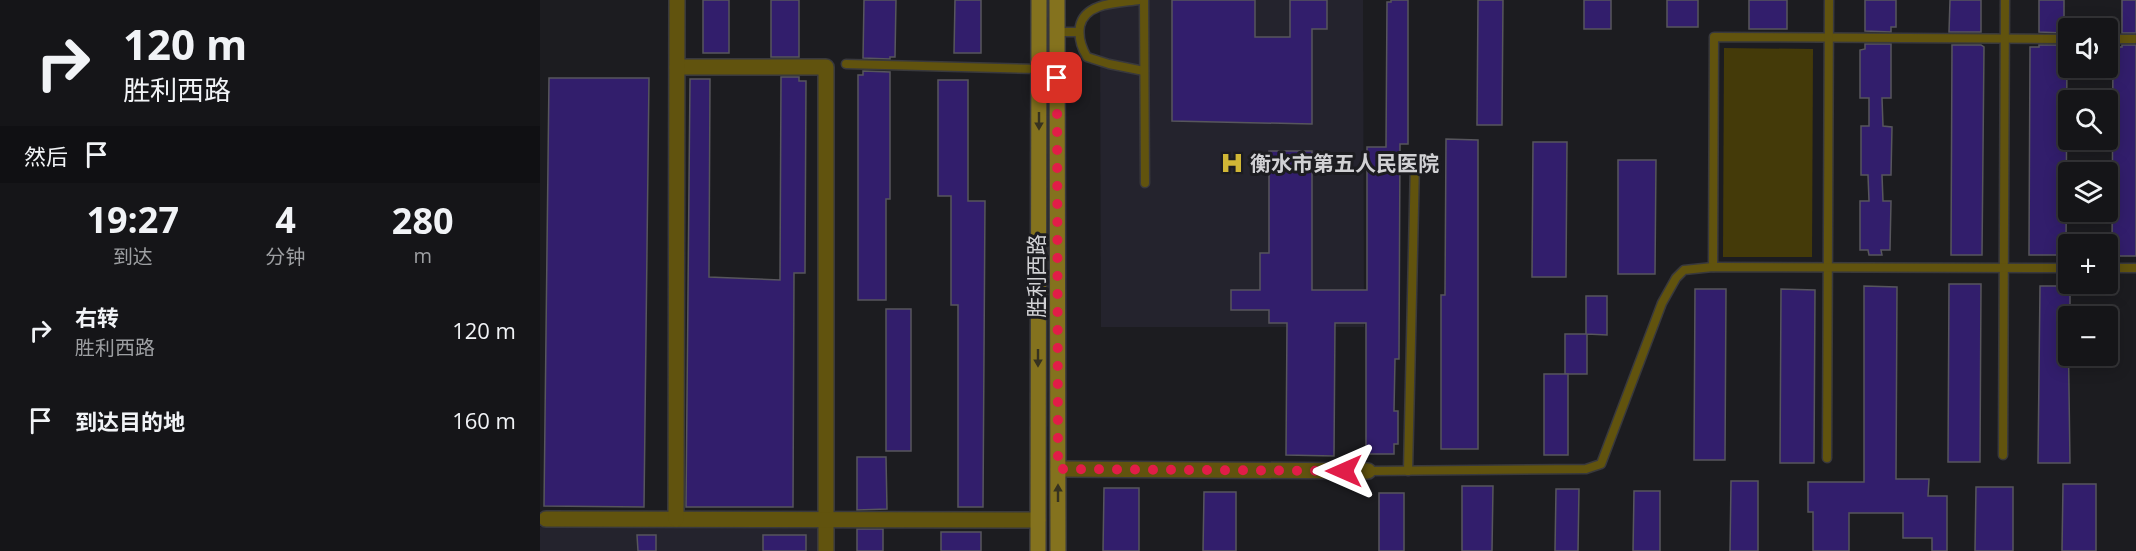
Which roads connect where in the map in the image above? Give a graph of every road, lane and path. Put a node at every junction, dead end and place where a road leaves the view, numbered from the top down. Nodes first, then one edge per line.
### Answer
1 (677, 0) edge
2 (1039, 0) edge
3 (1057, 0) edge
4 (1139, 0) edge
5 (1144, 0) edge
6 (1829, 0) edge
7 (2006, 0) edge
8 (1057, 32) junction
9 (1079, 32) junction
10 (1829, 37) junction
11 (2005, 38) junction
12 (2058, 39) edge
13 (2118, 39) edge
14 (2136, 39) edge
15 (846, 64) dead end
16 (677, 67) junction
17 (1039, 69) junction
18 (1144, 71) junction
19 (1415, 162) dead end
20 (1145, 183) dead end
21 (1713, 267) junction
22 (1828, 267) junction
23 (2004, 268) junction
24 (2058, 268) edge
25 (2118, 268) edge
26 (2136, 268) edge
27 (2003, 455) dead end
28 (1827, 458) dead end
29 (1058, 469) junction
30 (1368, 471) joint
31 (1408, 471) junction
32 (546, 519) dead end
33 (676, 519) junction
34 (826, 520) junction
35 (1038, 520) junction
36 (826, 551) edge
37 (1038, 551) edge
38 (1058, 551) edge

1 - 16 street
2 - 17 main road, 胜利西路
3 - 8 main road, 胜利西路
4 - 9 lane
5 - 18 lane
6 - 10 lane
7 - 11 lane
8 - 9 lane
8 - 29 main road, 胜利西路
9 - 18 lane
10 - 11 lane
10 - 21 lane
10 - 22 lane
11 - 12 lane
11 - 23 lane
13 - 14 lane
15 - 17 lane
16 - 33 street
16 - 34 street
17 -> 35 main road, 胜利西路
18 - 20 lane
19 - 31 lane
21 - 22 lane
21 - 31 lane
22 - 23 lane
22 - 28 lane
23 - 24 lane
23 - 27 lane
25 - 26 lane
29 - 30 street
38 -> 29 main road, 胜利西路
30 - 31 lane
32 - 33 street
33 - 34 street
34 - 35 street
34 - 36 street
35 - 37 main road, 胜利西路

